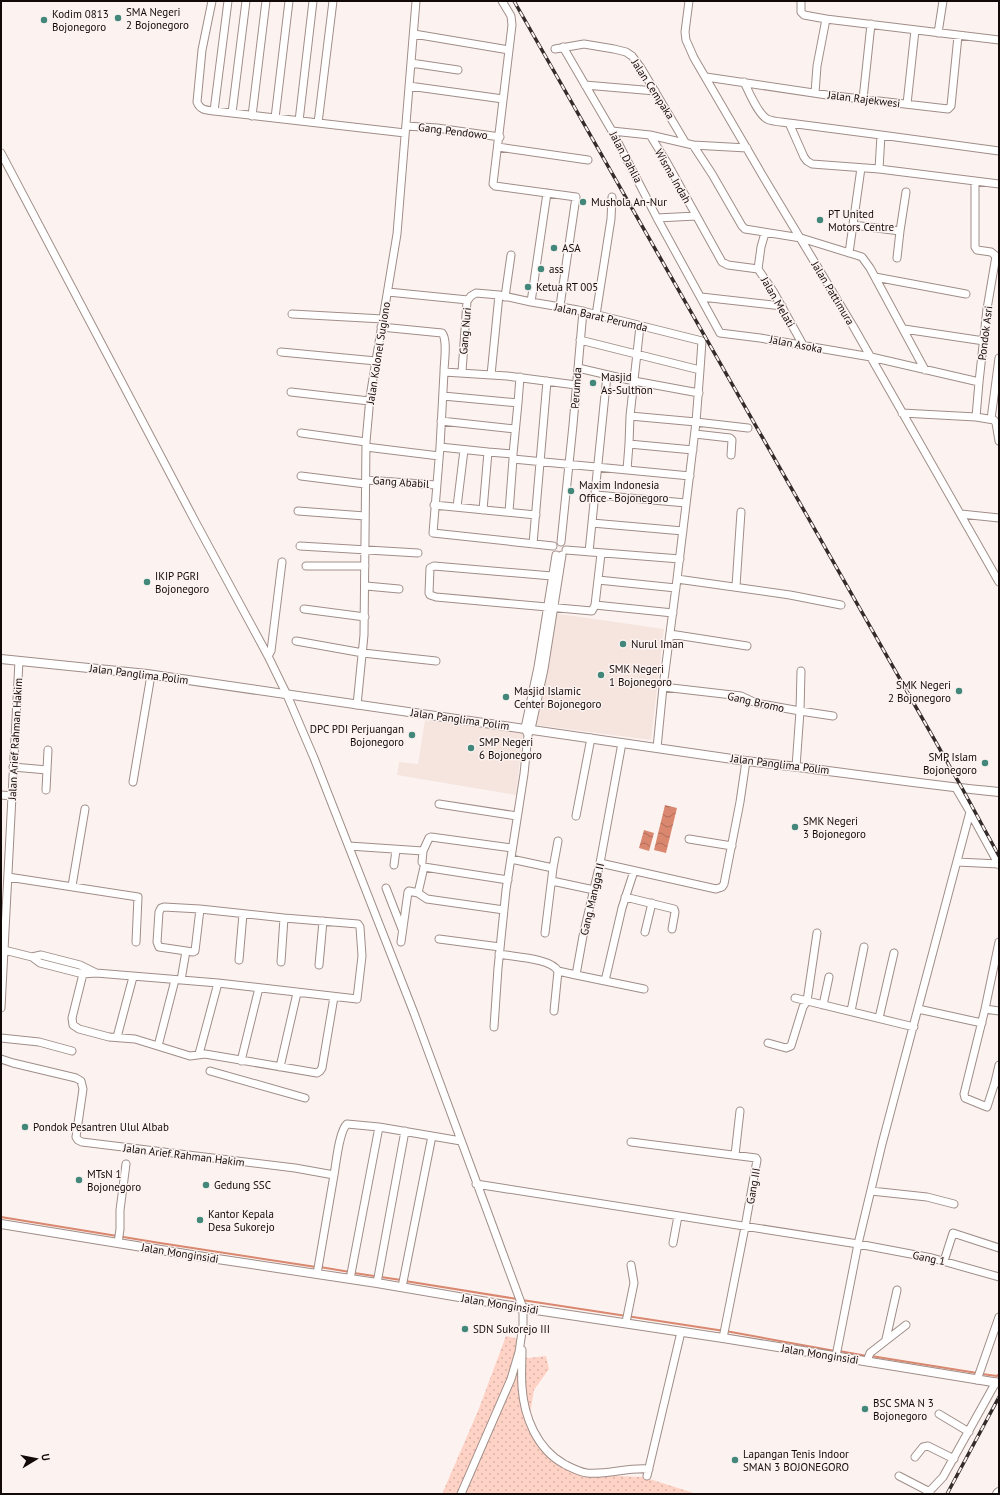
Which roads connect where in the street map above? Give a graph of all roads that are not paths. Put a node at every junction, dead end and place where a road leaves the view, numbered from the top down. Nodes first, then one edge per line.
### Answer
1 (212, 1) edge
2 (228, 1) edge
3 (246, 1) edge
4 (266, 1) edge
5 (290, 1) edge
6 (313, 1) edge
7 (333, 1) edge
8 (416, 1) edge
9 (502, 1) edge
10 (689, 1) edge
11 (801, 1) edge
12 (943, 1) edge
13 (826, 19) junction
14 (871, 24) junction
15 (915, 30) junction
16 (938, 33) junction
17 (414, 34) junction
18 (958, 36) junction
19 (999, 40) edge
20 (563, 47) junction
21 (555, 49) dead end
22 (509, 50) junction
23 (411, 63) junction
24 (458, 70) dead end
25 (706, 77) junction
26 (744, 82) junction
27 (585, 84) junction
28 (409, 86) junction
29 (655, 91) junction
30 (814, 93) junction
31 (503, 99) junction
32 (863, 99) junction
33 (907, 104) junction
34 (214, 111) junction
35 (232, 113) junction
36 (252, 116) junction
37 (275, 118) junction
38 (299, 121) junction
39 (318, 123) junction
40 (789, 123) junction
41 (406, 129) junction
42 (612, 130) junction
43 (881, 135) junction
44 (650, 136) junction
45 (500, 137) junction
46 (685, 142) junction
47 (693, 145) junction
48 (498, 147) junction
49 (747, 148) junction
50 (999, 151) edge
51 (1, 153) edge
52 (588, 160) dead end
53 (861, 168) junction
54 (879, 169) junction
55 (975, 181) junction
56 (999, 184) edge
57 (906, 192) dead end
58 (547, 193) junction
59 (612, 197) dead end
60 (696, 216) junction
61 (658, 218) junction
62 (853, 225) junction
63 (900, 231) junction
64 (765, 233) junction
65 (801, 238) junction
66 (849, 253) junction
67 (511, 255) dead end
68 (897, 258) dead end
69 (758, 269) junction
70 (875, 277) junction
71 (388, 292) junction
72 (966, 294) dead end
73 (502, 296) junction
74 (701, 297) junction
75 (468, 300) junction
76 (531, 302) junction
77 (560, 306) junction
78 (782, 306) junction
79 (582, 311) junction
80 (292, 314) dead end
81 (596, 315) junction
82 (383, 319) junction
83 (640, 326) junction
84 (381, 328) junction
85 (904, 329) junction
86 (720, 333) joint
87 (580, 340) junction
88 (984, 341) junction
89 (803, 345) junction
90 (281, 352) dead end
91 (636, 354) junction
92 (871, 357) junction
93 (999, 358) edge
94 (376, 361) junction
95 (578, 368) junction
96 (700, 370) junction
97 (925, 370) junction
98 (444, 372) junction
99 (462, 372) junction
100 (490, 375) junction
101 (607, 375) junction
102 (998, 375) edge
103 (520, 377) junction
104 (547, 381) junction
105 (634, 381) junction
106 (979, 382) junction
107 (576, 385) junction
108 (291, 392) dead end
109 (699, 393) junction
110 (443, 396) junction
111 (996, 400) edge
112 (369, 401) junction
113 (518, 403) junction
114 (902, 413) junction
115 (630, 416) junction
116 (976, 417) junction
117 (991, 419) junction
118 (441, 421) junction
119 (696, 422) junction
120 (748, 428) dead end
121 (515, 429) junction
122 (998, 429) edge
123 (301, 433) dead end
124 (695, 434) junction
125 (999, 441) edge
126 (629, 444) junction
127 (366, 445) junction
128 (440, 447) junction
129 (464, 450) junction
130 (693, 450) junction
131 (488, 452) junction
132 (731, 455) dead end
133 (439, 456) junction
134 (513, 457) junction
135 (540, 461) junction
136 (570, 465) junction
137 (598, 468) junction
138 (627, 470) junction
139 (301, 476) dead end
140 (690, 476) junction
141 (366, 482) junction
142 (436, 485) junction
143 (596, 495) junction
144 (686, 503) junction
145 (434, 505) junction
146 (456, 507) junction
147 (483, 510) junction
148 (298, 511) dead end
149 (509, 512) junction
150 (741, 512) dead end
151 (961, 514) junction
152 (536, 515) junction
153 (365, 516) junction
154 (999, 518) edge
155 (592, 523) junction
156 (683, 531) junction
157 (561, 542) junction
158 (533, 544) junction
159 (300, 546) dead end
160 (553, 546) junction
161 (366, 549) junction
162 (589, 552) junction
163 (418, 553) dead end
164 (561, 553) junction
165 (601, 554) junction
166 (680, 559) junction
167 (282, 562) dead end
168 (306, 566) dead end
169 (365, 566) junction
170 (552, 576) junction
171 (677, 579) junction
172 (598, 580) junction
173 (999, 582) edge
174 (366, 586) junction
175 (736, 586) junction
176 (676, 588) junction
177 (398, 589) dead end
178 (595, 605) junction
179 (841, 605) dead end
180 (551, 606) junction
181 (304, 610) dead end
182 (673, 613) junction
183 (365, 617) junction
184 (670, 634) junction
185 (296, 641) dead end
186 (747, 646) dead end
187 (363, 653) junction
188 (268, 656) junction
189 (1, 659) edge
190 (436, 661) dead end
191 (19, 662) junction
192 (801, 671) dead end
193 (151, 675) junction
194 (663, 687) junction
195 (287, 695) junction
196 (357, 705) junction
197 (800, 711) junction
198 (833, 716) dead end
199 (528, 731) junction
200 (591, 738) junction
201 (622, 743) junction
202 (657, 748) junction
203 (48, 750) dead end
204 (746, 761) junction
205 (14, 767) junction
206 (796, 767) junction
207 (47, 770) junction
208 (133, 782) dead end
209 (956, 788) junction
210 (46, 790) dead end
211 (999, 792) edge
212 (1, 795) edge
213 (12, 796) junction
214 (439, 804) dead end
215 (85, 809) dead end
216 (970, 812) junction
217 (517, 816) junction
218 (576, 816) dead end
219 (689, 839) dead end
220 (558, 841) dead end
221 (349, 846) junction
222 (732, 846) junction
223 (512, 848) junction
224 (396, 850) junction
225 (423, 851) junction
226 (511, 859) junction
227 (422, 862) dead end
228 (956, 862) junction
229 (600, 863) junction
230 (394, 865) dead end
231 (999, 865) edge
232 (553, 868) junction
233 (634, 871) junction
234 (8, 877) junction
235 (508, 880) junction
236 (552, 881) junction
237 (72, 886) junction
238 (386, 888) dead end
239 (594, 890) junction
240 (418, 893) junction
241 (625, 897) junction
242 (391, 903) junction
243 (652, 903) junction
244 (405, 905) junction
245 (200, 909) junction
246 (504, 910) junction
247 (243, 914) junction
248 (284, 918) junction
249 (323, 921) junction
250 (402, 929) junction
251 (672, 929) dead end
252 (645, 932) dead end
253 (817, 933) dead end
254 (545, 934) dead end
255 (440, 939) dead end
256 (136, 942) dead end
257 (401, 942) dead end
258 (999, 942) edge
259 (864, 947) dead end
260 (4, 950) junction
261 (186, 951) junction
262 (500, 951) junction
263 (894, 952) dead end
264 (32, 956) junction
265 (238, 960) dead end
266 (281, 962) dead end
267 (80, 964) junction
268 (319, 965) dead end
269 (558, 971) junction
270 (96, 973) junction
271 (80, 974) junction
272 (576, 975) junction
273 (133, 977) junction
274 (829, 977) dead end
275 (178, 980) junction
276 (605, 980) junction
277 (218, 983) junction
278 (259, 988) junction
279 (644, 989) dead end
280 (297, 993) junction
281 (334, 996) junction
282 (795, 998) dead end
283 (807, 1001) junction
284 (823, 1005) junction
285 (1, 1008) edge
286 (918, 1009) junction
287 (985, 1010) junction
288 (554, 1011) dead end
289 (852, 1011) junction
290 (999, 1012) edge
291 (879, 1018) junction
292 (982, 1023) junction
293 (494, 1027) dead end
294 (914, 1027) junction
295 (117, 1037) junction
296 (1, 1038) edge
297 (768, 1043) dead end
298 (158, 1046) junction
299 (72, 1051) dead end
300 (199, 1054) junction
301 (1, 1059) edge
302 (241, 1061) junction
303 (999, 1066) edge
304 (280, 1067) junction
305 (210, 1072) dead end
306 (997, 1083) edge
307 (305, 1098) dead end
308 (740, 1111) dead end
309 (380, 1127) junction
310 (405, 1131) junction
311 (432, 1136) junction
312 (460, 1141) junction
313 (631, 1142) dead end
314 (735, 1155) junction
315 (126, 1164) dead end
316 (334, 1175) junction
317 (476, 1184) junction
318 (871, 1191) junction
319 (954, 1204) dead end
320 (678, 1216) junction
321 (1, 1224) edge
322 (746, 1227) junction
323 (118, 1242) junction
324 (673, 1243) dead end
325 (858, 1244) junction
326 (999, 1248) edge
327 (944, 1261) junction
328 (632, 1265) dead end
329 (317, 1270) junction
330 (351, 1274) junction
331 (999, 1277) edge
332 (378, 1279) junction
333 (403, 1283) junction
334 (897, 1290) dead end
335 (522, 1305) junction
336 (999, 1317) edge
337 (627, 1319) junction
338 (523, 1325) junction
339 (906, 1325) dead end
340 (681, 1332) junction
341 (724, 1334) junction
342 (886, 1339) junction
343 (837, 1353) junction
344 (868, 1358) junction
345 (979, 1376) junction
346 (997, 1383) edge
347 (940, 1414) dead end
348 (969, 1432) junction
349 (915, 1457) dead end
350 (954, 1459) junction
351 (899, 1476) dead end
352 (928, 1493) edge
353 (461, 1494) edge

1 - 34 street, Gang Pendowo
2 - 34 street
3 - 35 street
4 - 36 street
5 - 37 street
6 - 38 street
7 - 39 street
8 - 17 street, Jalan Kolonel Sugiono
9 - 22 street
10 - 25 street, Jalan Pattimura
11 - 13 street
12 - 16 street
13 - 14 street
13 - 30 street
14 - 15 street
14 - 32 street
15 - 16 street
15 - 33 street
16 - 18 street
17 - 22 street
17 - 23 street, Jalan Kolonel Sugiono
18 - 19 street
18 - 33 street, Jalan Rajekwesi
20 - 21 street, Jalan Cempaka
20 - 27 street, Jalan Dahlia
20 - 29 street, Jalan Cempaka
22 - 31 street
23 - 24 street
23 - 28 street, Jalan Kolonel Sugiono
25 - 26 street, Jalan Rajekwesi
25 - 49 street, Jalan Pattimura
26 - 30 street, Jalan Rajekwesi
26 - 40 street
27 - 29 street
27 - 42 street, Jalan Dahlia
28 - 31 street
28 - 41 street, Jalan Kolonel Sugiono
29 - 46 street, Jalan Cempaka
30 - 32 street, Jalan Rajekwesi
31 - 45 street
32 - 33 street, Jalan Rajekwesi
34 - 35 street, Gang Pendowo
35 - 36 street, Gang Pendowo
36 - 37 street, Gang Pendowo
37 - 38 street, Gang Pendowo
38 - 39 street, Gang Pendowo
39 - 41 street, Gang Pendowo
40 - 43 street
40 - 53 street
41 - 45 street, Gang Pendowo
41 - 71 street, Jalan Kolonel Sugiono
42 - 44 street, Wisma Indah
42 - 61 street, Jalan Dahlia
43 - 50 street
43 - 54 street
44 - 46 street, Wisma Indah
44 - 60 street, Wisma Indah
45 - 48 street
46 - 47 street, Wisma Indah
47 - 49 street
47 - 64 street
48 - 52 street
48 - 58 street
49 - 65 street, Jalan Pattimura
51 - 188 street
53 - 54 street
53 - 62 street
54 - 55 street
55 - 56 street
55 - 88 street, Pondok Asri
57 - 63 street
58 - 76 street
58 - 77 street
59 - 81 street
60 - 61 street, Wisma Indah
60 - 69 street, Wisma Indah
61 - 74 street, Jalan Dahlia
62 - 63 street
62 - 66 street
63 - 68 street
64 - 65 street
64 - 69 street, Jalan Melati
65 - 66 street
65 - 92 street, Jalan Pattimura
66 - 70 street
67 - 73 street
69 - 78 street, Jalan Melati
70 - 72 street
70 - 85 street
71 - 75 street
71 - 82 street, Jalan Kolonel Sugiono
73 - 75 street, Gang Nuri
73 - 76 street, Jalan Barat Perumda
73 - 100 street
74 - 78 street
74 - 86 street, Jalan Dahlia
75 - 99 street, Gang Nuri
76 - 77 street, Jalan Barat Perumda
77 - 79 street, Jalan Barat Perumda
78 - 89 street, Jalan Melati
79 - 81 street, Jalan Barat Perumda
79 - 87 street, Perumda
80 - 82 street
81 - 83 street, Jalan Barat Perumda
82 - 84 street, Jalan Kolonel Sugiono
83 - 91 street
83 - 96 street, Jalan Barat Perumda
84 - 94 street, Jalan Kolonel Sugiono
84 - 98 street
85 - 88 street
85 - 97 street
86 - 89 street, Jalan Asoka
87 - 91 street
87 - 95 street, Perumda
88 - 106 street, Pondok Asri
89 - 92 street, Jalan Asoka
90 - 94 street
91 - 96 street
91 - 105 street
92 - 97 street, Jalan Asoka
92 - 114 street, Jalan Pattimura
93 - 102 street
94 - 112 street, Jalan Kolonel Sugiono
95 - 101 street
95 - 107 street, Perumda
96 - 109 street
97 - 106 street, Jalan Asoka
98 - 99 street
98 - 110 street
99 - 100 street
100 - 103 street
101 - 105 street
101 - 137 street
102 - 111 street
103 - 104 street
103 - 113 street
104 - 107 street
104 - 135 street
105 - 109 street
105 - 115 street
106 - 116 street, Pondok Asri
107 - 136 street, Perumda
108 - 112 street
109 - 119 street
110 - 113 street
110 - 118 street
111 - 117 street
112 - 127 street, Jalan Kolonel Sugiono
113 - 121 street
114 - 116 street
114 - 151 street, Jalan Pattimura
115 - 119 street
115 - 126 street
116 - 117 street
117 - 122 street
118 - 121 street
118 - 128 street
119 - 120 street
119 - 124 street
121 - 134 street
122 - 125 street
123 - 127 street
124 - 130 street
124 - 132 street
126 - 130 street
126 - 138 street
127 - 133 street
127 - 141 street, Jalan Kolonel Sugiono
128 - 129 street
128 - 133 street
129 - 131 street
129 - 146 street
130 - 140 street
131 - 134 street
131 - 147 street
133 - 142 street
134 - 135 street
134 - 149 street
135 - 136 street
135 - 152 street
136 - 137 street
136 - 157 street, Perumda
137 - 138 street
137 - 143 street
138 - 140 street
139 - 141 street, Gang Ababil
140 - 144 street
141 - 142 street, Gang Ababil
141 - 153 street, Jalan Kolonel Sugiono
142 - 145 street
143 - 144 street
143 - 155 street
144 - 156 street
145 - 146 street
145 - 158 street
146 - 147 street
147 - 149 street
148 - 153 street
149 - 152 street
150 - 175 street
151 - 154 street
151 - 173 street, Jalan Pattimura
152 - 158 street
153 - 161 street, Jalan Kolonel Sugiono
155 - 156 street
155 - 162 street
156 - 166 street
157 - 160 street
157 - 164 street
158 - 160 street
159 - 161 street
160 - 164 street
161 - 163 street
161 - 169 street, Jalan Kolonel Sugiono
162 - 164 street
162 - 165 street
164 - 170 street
164 - 180 street
165 - 166 street
165 - 172 street
166 - 171 street
167 - 188 street
168 - 169 street
169 - 174 street, Jalan Kolonel Sugiono
170 - 180 street
170 - 180 street
171 - 175 street
171 - 176 street
172 - 176 street
172 - 178 street
174 - 177 street
174 - 183 street, Jalan Kolonel Sugiono
175 - 179 street
176 - 182 street
178 - 180 street
178 - 182 street
180 - 199 street
181 - 183 street
182 - 184 street
183 - 187 street, Jalan Kolonel Sugiono
184 - 186 street
184 - 194 street
185 - 187 street
187 - 190 street
187 - 196 street, Jalan Kolonel Sugiono
188 - 195 street
189 - 191 main road, Jalan Panglima Polim
191 - 193 main road, Jalan Panglima Polim
191 - 205 street, Jalan Arief Rahman Hakim
192 - 197 street
193 - 195 main road, Jalan Panglima Polim
193 - 208 street
194 - 197 street, Gang Bromo
194 - 202 street
195 - 196 main road, Jalan Panglima Polim
195 - 221 street
196 - 199 main road, Jalan Panglima Polim
197 - 198 street, Gang Bromo
197 - 206 street
199 - 200 main road, Jalan Panglima Polim
199 - 217 street
200 - 201 main road, Jalan Panglima Polim
200 - 218 street
201 - 202 main road, Jalan Panglima Polim
201 - 229 street, Gang Mangga II
202 - 204 main road, Jalan Panglima Polim
203 - 207 street
204 - 206 main road, Jalan Panglima Polim
204 - 222 street
205 - 207 street
205 - 213 street, Jalan Arief Rahman Hakim
206 - 209 main road, Jalan Panglima Polim
207 - 210 street
209 - 211 main road, Jalan Panglima Polim
209 - 216 street
212 - 213 street
213 - 234 street, Jalan Arief Rahman Hakim
214 - 217 street
215 - 237 street
216 - 228 street
216 - 231 street
217 - 223 street
219 - 222 street
220 - 232 street
221 - 224 street
221 - 312 street
222 - 233 street
223 - 225 street
223 - 226 street
224 - 225 street
224 - 230 street
225 - 227 street
226 - 232 street
226 - 235 street
228 - 231 street
228 - 286 street
229 - 233 street
229 - 239 street, Gang Mangga II
232 - 236 street
233 - 241 street
234 - 237 street
234 - 260 street, Jalan Arief Rahman Hakim
235 - 240 street
235 - 246 street
236 - 239 street
236 - 254 street
237 - 256 street
238 - 242 street
239 - 272 street, Gang Mangga II
240 - 244 street
240 - 246 street
241 - 243 street
241 - 276 street
242 - 244 street
242 - 250 street
243 - 251 street
243 - 252 street
244 - 250 street
245 - 247 street
245 - 261 street
245 - 261 street
246 - 262 street
247 - 248 street
247 - 265 street
248 - 249 street
248 - 266 street
249 - 268 street
249 - 281 street
250 - 257 street
253 - 283 street
255 - 262 street
258 - 287 street
259 - 289 street
260 - 264 street
260 - 285 street, Jalan Arief Rahman Hakim
261 - 275 street
262 - 269 street
262 - 293 street
263 - 291 street
264 - 267 street
264 - 271 street
267 - 270 street
267 - 271 street
269 - 272 street
269 - 288 street
270 - 271 street
270 - 273 street
271 - 295 street
272 - 276 street
273 - 275 street
273 - 295 street
274 - 284 street
275 - 277 street
275 - 298 street
276 - 279 street
277 - 278 street
277 - 300 street
278 - 280 street
278 - 302 street
280 - 281 street
280 - 304 street
281 - 304 street
282 - 283 street
283 - 284 street
283 - 297 street
284 - 289 street
286 - 292 street
286 - 294 street
287 - 290 street
287 - 292 street
289 - 291 street
291 - 294 street
292 - 306 street
294 - 318 street
295 - 298 street
296 - 299 street
298 - 300 street
300 - 302 street
301 - 316 street, Jalan Arief Rahman Hakim
302 - 304 street
303 - 306 street
305 - 307 street
308 - 314 street
309 - 310 street
309 - 316 street
309 - 330 street
310 - 311 street
310 - 332 street
311 - 312 street
311 - 333 street
312 - 317 street
313 - 314 street, Gang III
314 - 322 street, Gang III
315 - 323 street
316 - 329 street
317 - 320 street, Gang 1
317 - 335 street
318 - 319 street
318 - 325 street
320 - 322 street, Gang 1
320 - 324 street
321 - 323 main road, Jalan Monginsidi
322 - 325 street, Gang 1
322 - 341 street, Gang III
323 - 329 main road, Jalan Monginsidi
325 - 327 street, Gang 1
325 - 343 street
326 - 327 street
327 - 331 street, Gang 1
328 - 337 street
329 - 330 main road, Jalan Monginsidi
330 - 332 main road, Jalan Monginsidi
332 - 333 main road, Jalan Monginsidi
333 - 335 main road, Jalan Monginsidi
334 - 342 street
335 - 337 main road, Jalan Monginsidi
335 - 338 street
336 - 345 street
337 - 340 main road, Jalan Monginsidi
338 - 340 street
338 - 353 street
339 - 342 street
340 - 341 main road, Jalan Monginsidi
341 - 343 main road, Jalan Monginsidi
342 - 344 street
343 - 344 main road, Jalan Monginsidi
344 - 345 main road, Jalan Monginsidi
345 - 346 main road, Jalan Monginsidi
346 - 348 street
347 - 348 street
348 - 350 street
349 - 350 street
350 - 352 street
351 - 352 street

